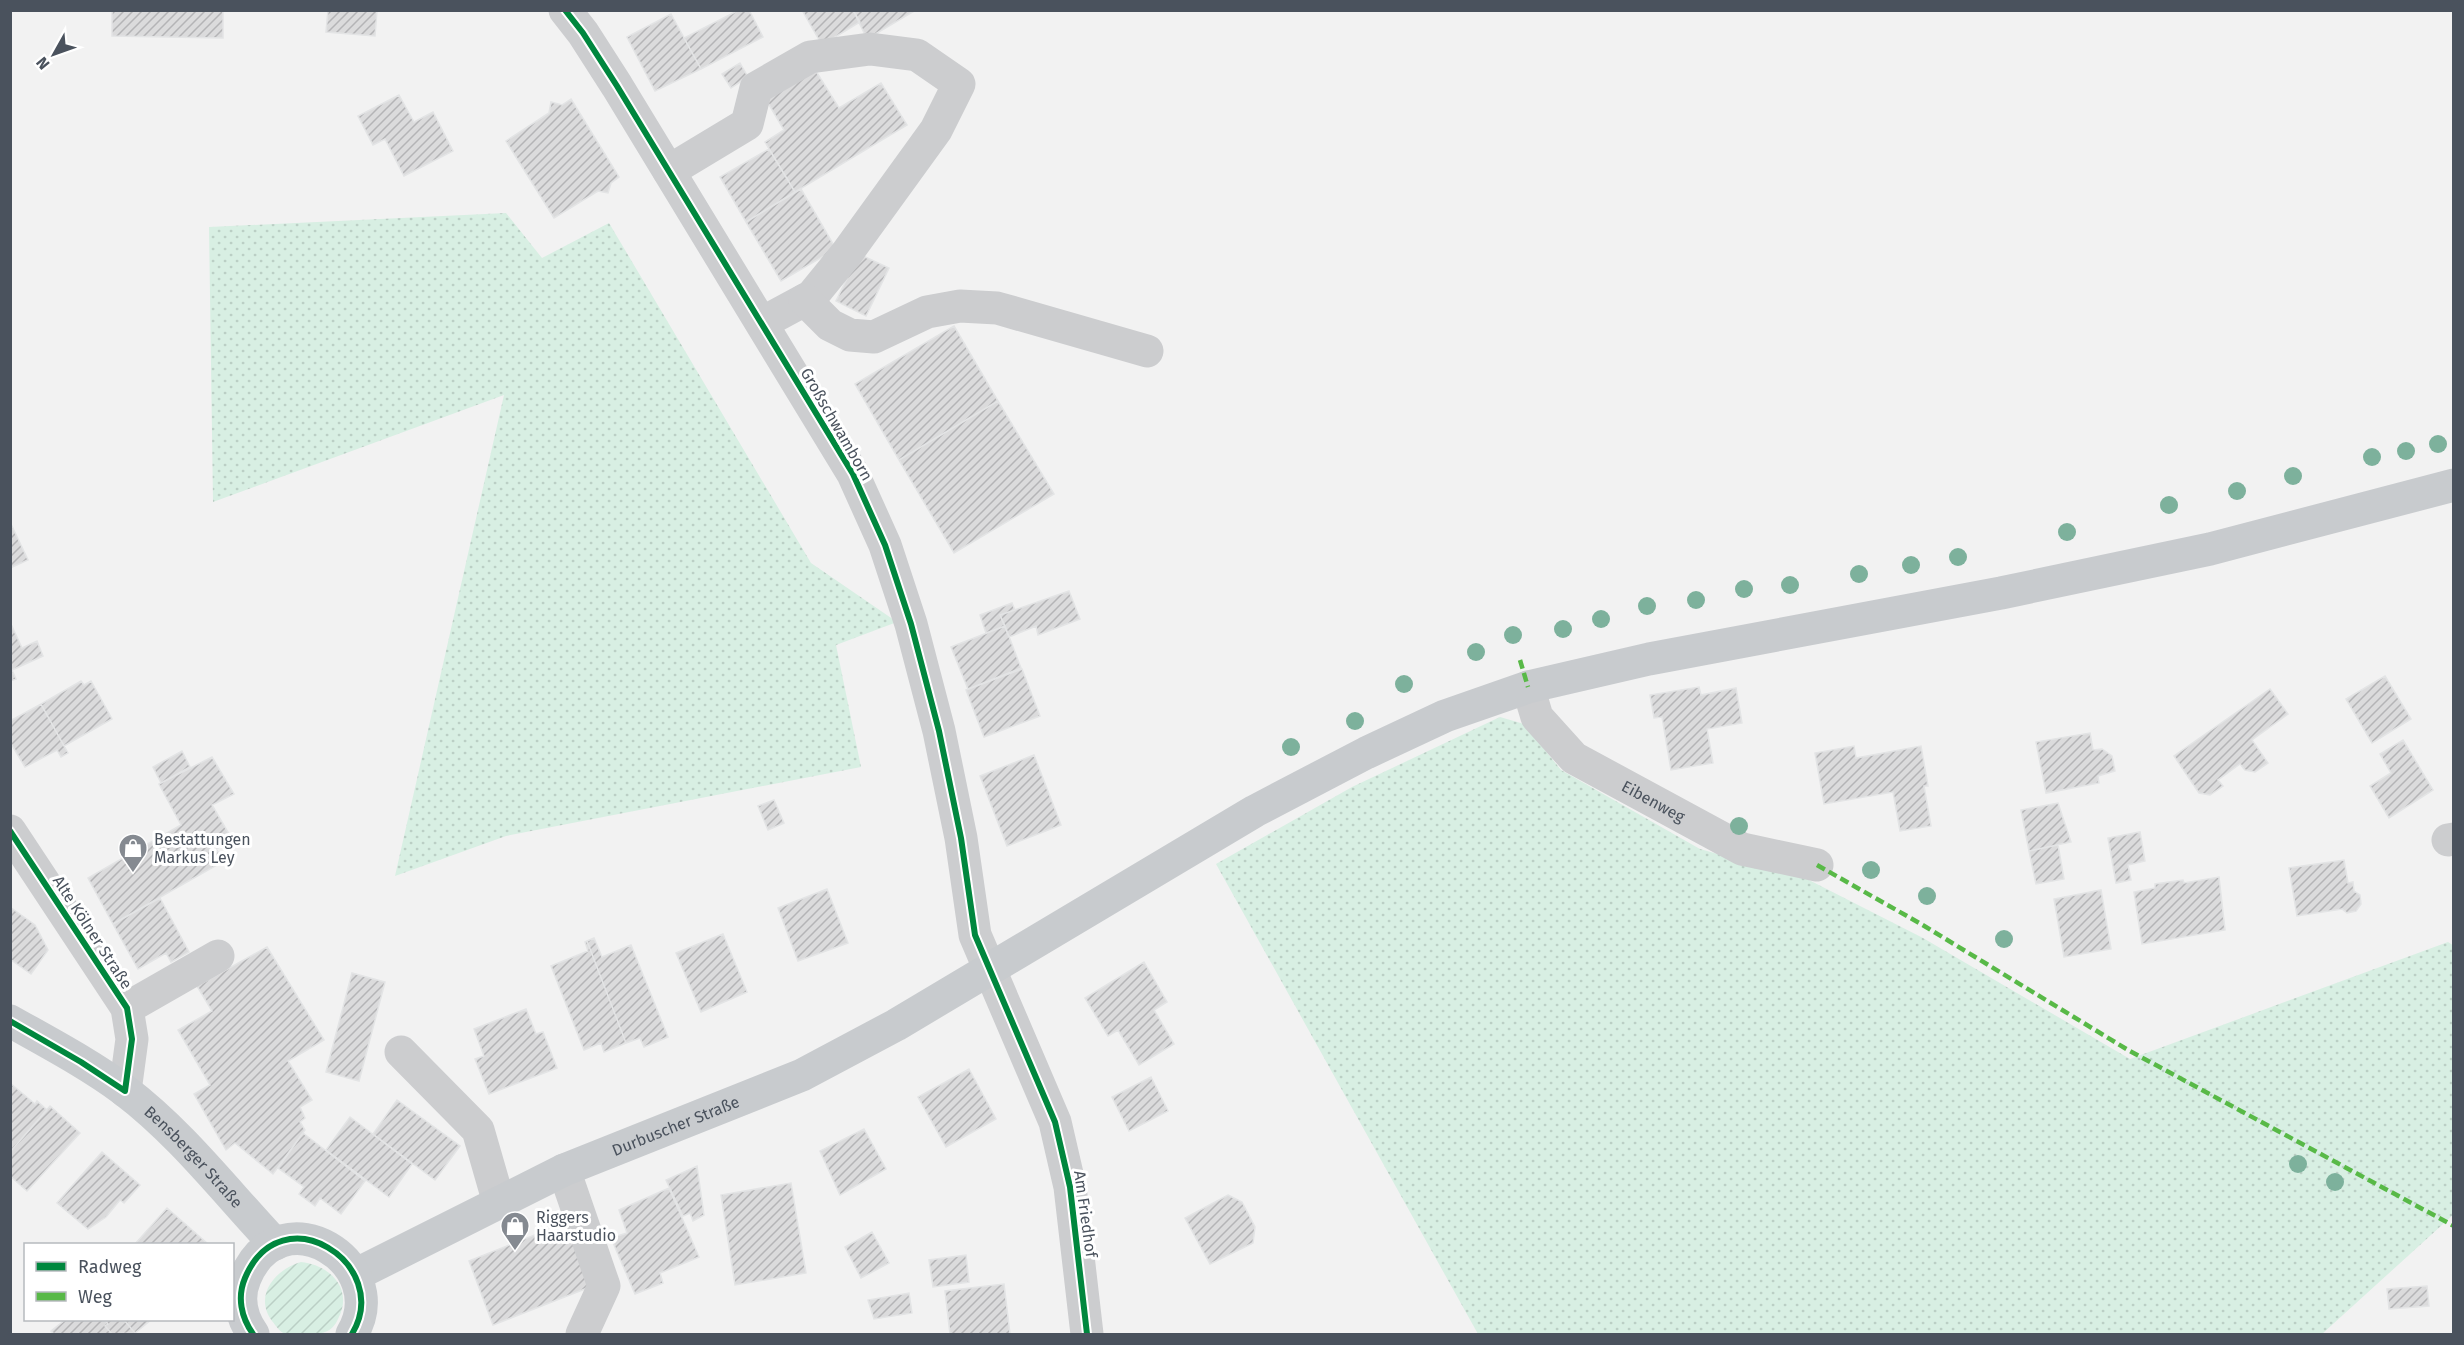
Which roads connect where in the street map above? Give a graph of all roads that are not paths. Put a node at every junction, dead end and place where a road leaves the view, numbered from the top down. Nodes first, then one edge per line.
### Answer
1 (565, 10) edge
2 (669, 171) junction
3 (805, 300) junction
4 (762, 323) junction
5 (1147, 351) dead end
6 (2454, 485) edge
7 (1528, 687) junction
8 (10, 831) edge
9 (1817, 865) dead end
10 (218, 956) dead end
11 (991, 967) junction
12 (127, 1008) junction
13 (10, 1021) edge
14 (400, 1052) dead end
15 (125, 1091) junction
16 (564, 1170) junction
17 (499, 1203) junction
18 (275, 1244) junction
19 (355, 1275) junction
20 (250, 1334) edge
21 (352, 1335) edge
22 (582, 1335) edge
23 (1087, 1335) edge

1 - 2 street, Großschwamborn
2 - 3 street
2 - 4 street, Großschwamborn
3 - 4 street
3 - 5 street
4 - 11 street, Großschwamborn
6 - 7 main road, Durbuscher Straße
7 - 9 street, Eibenweg
7 - 11 main road, Durbuscher Straße
8 - 12 street, Alte Kölner Straße
10 - 12 street
11 - 16 main road, Durbuscher Straße
11 - 23 street, Am Friedhof
12 - 15 street, Alte Kölner Straße
13 - 15 main road, Bensberger Straße
14 - 17 street
15 - 18 main road, Bensberger Straße
16 - 17 main road, Durbuscher Straße
16 - 22 street
17 - 19 main road, Durbuscher Straße
18 - 19 main road
18 - 20 main road
19 - 21 main road

